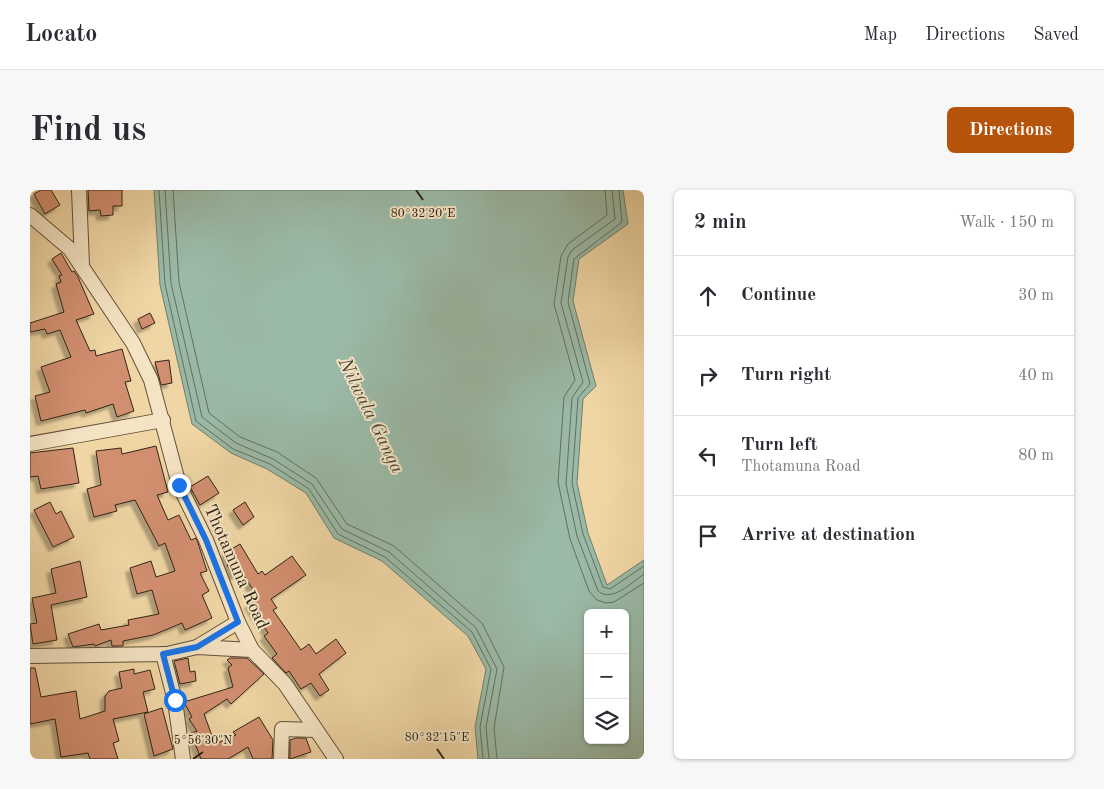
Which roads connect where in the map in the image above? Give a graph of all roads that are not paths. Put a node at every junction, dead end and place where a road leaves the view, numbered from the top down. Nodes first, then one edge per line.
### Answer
1 (79, 190) edge
2 (30, 215) edge
3 (82, 265) junction
4 (162, 420) junction
5 (30, 444) edge
6 (238, 622) junction
7 (197, 647) junction
8 (252, 650) junction
9 (163, 654) junction
10 (30, 656) edge
11 (316, 730) junction
12 (183, 759) edge
13 (281, 759) edge
14 (336, 759) edge

1 - 3 street
2 - 3 street, Thotamuna Road
3 - 4 street, Thotamuna Road
4 - 5 street
4 - 6 street, Thotamuna Road
6 - 7 street
6 - 8 street, Thotamuna Road
7 - 8 street
7 - 9 street
8 - 11 street, Thotamuna Road
9 - 10 street
9 - 12 street
11 - 13 street
11 - 14 street, Thotamuna Road

